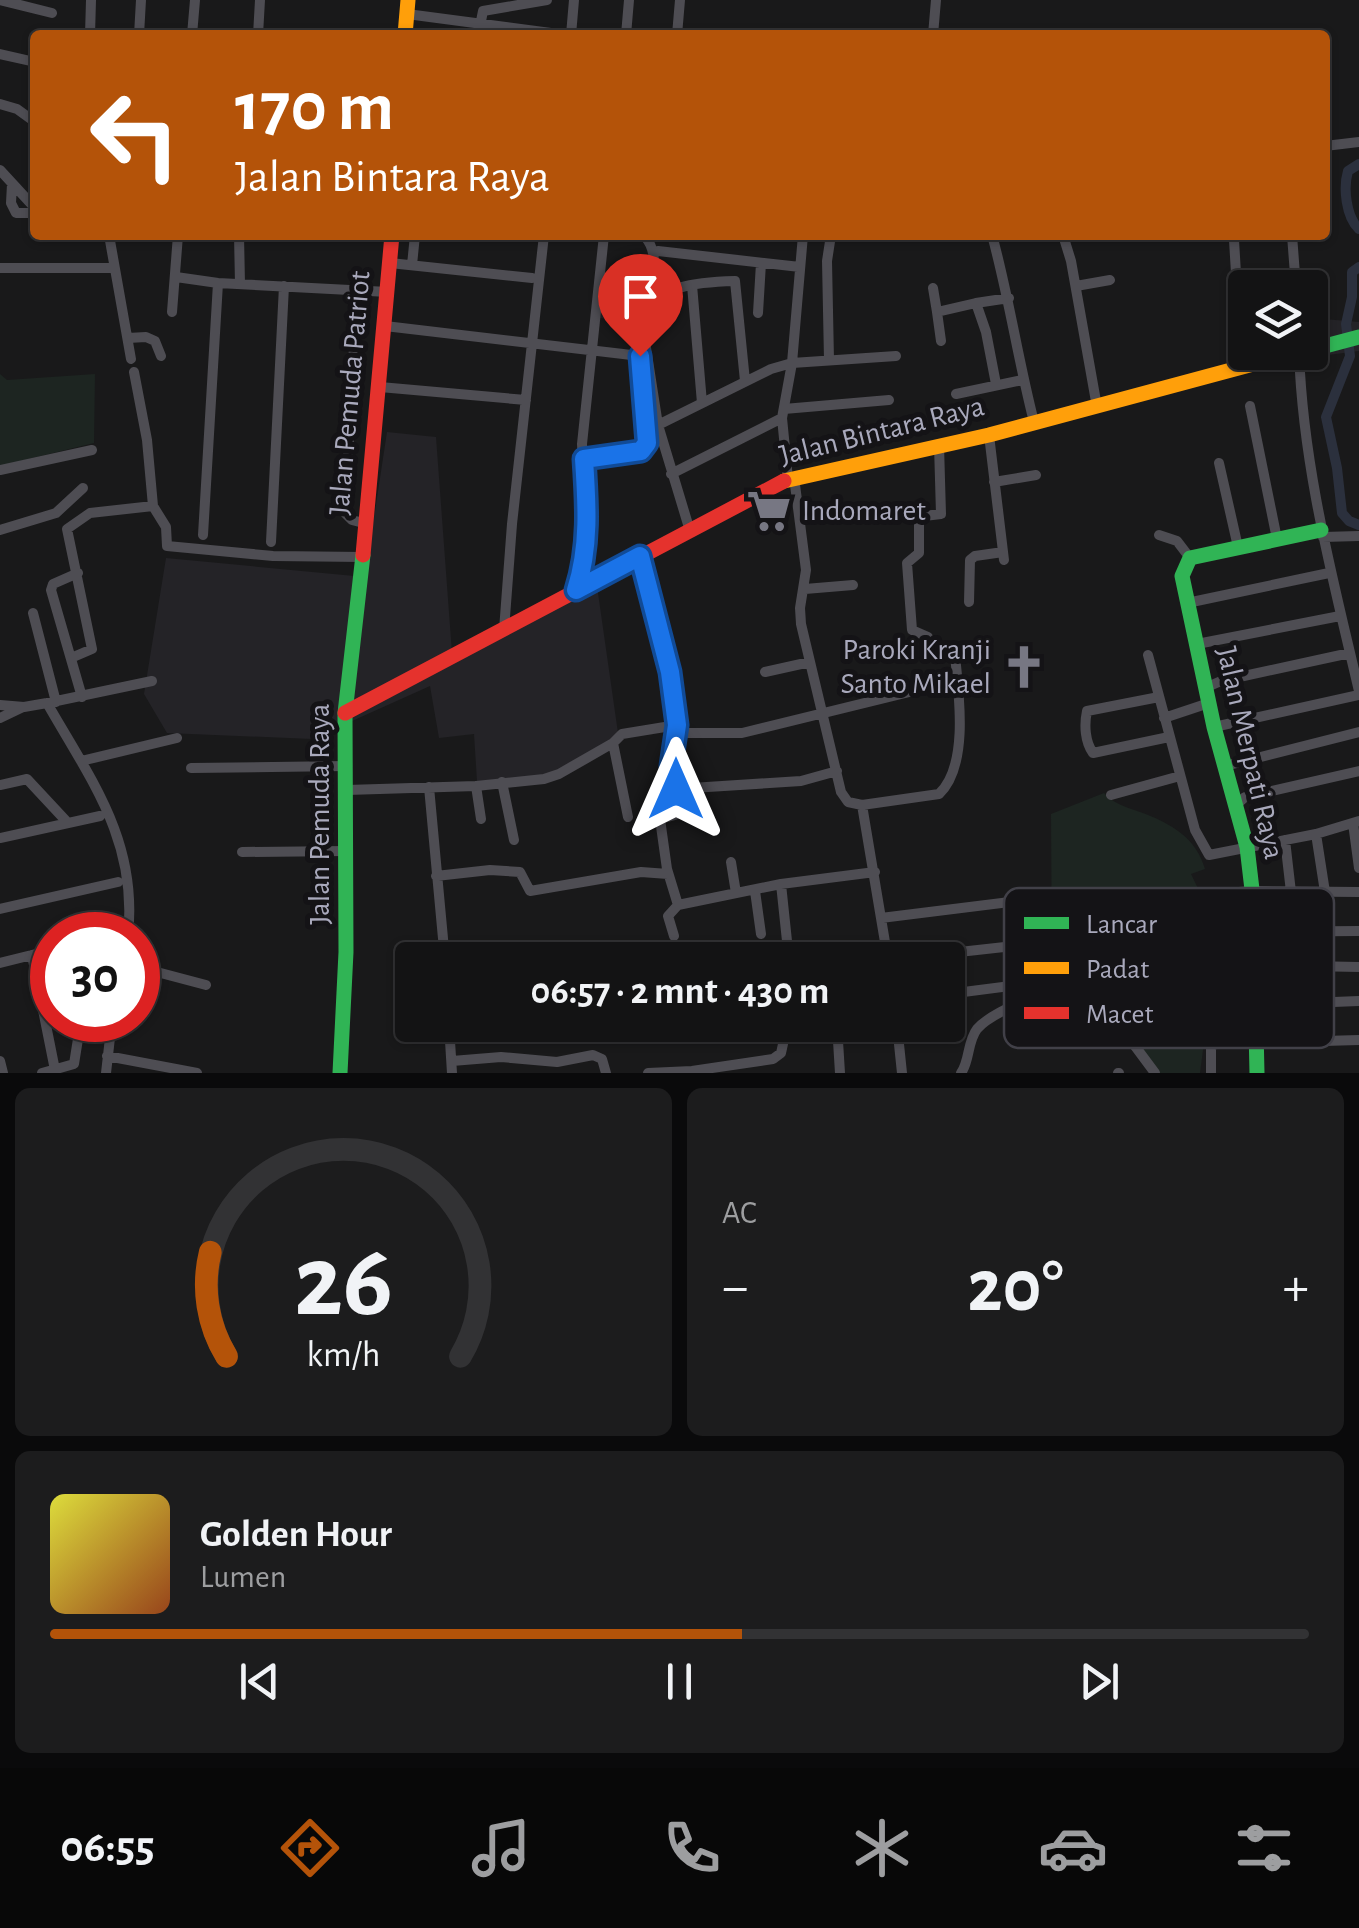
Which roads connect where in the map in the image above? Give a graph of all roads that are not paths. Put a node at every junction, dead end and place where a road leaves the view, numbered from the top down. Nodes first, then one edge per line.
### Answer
1 (0, 0) edge
2 (91, 0) edge
3 (141, 0) edge
4 (194, 0) edge
5 (260, 0) edge
6 (546, 0) edge
7 (574, 0) edge
8 (629, 0) edge
9 (680, 0) edge
10 (936, 0) edge
11 (407, 7) edge
12 (52, 13) dead end
13 (481, 21) junction
14 (90, 30) edge
15 (139, 30) edge
16 (192, 30) edge
17 (258, 30) edge
18 (538, 30) edge
19 (570, 30) edge
20 (626, 30) edge
21 (677, 30) edge
22 (933, 30) edge
23 (0, 54) edge
24 (30, 61) edge
25 (0, 104) edge
26 (30, 118) edge
27 (1359, 142) edge
28 (1330, 145) edge
29 (0, 170) edge
30 (12, 184) junction
31 (30, 204) edge
32 (30, 211) edge
33 (109, 240) edge
34 (178, 240) edge
35 (239, 240) edge
36 (392, 240) edge
37 (414, 240) edge
38 (543, 240) edge
39 (604, 240) edge
40 (647, 240) edge
41 (803, 240) edge
42 (830, 240) edge
43 (993, 240) edge
44 (1064, 240) edge
45 (1234, 240) dead end
46 (1292, 240) edge
47 (658, 251) dead end
48 (390, 263) junction
49 (761, 263) junction
50 (412, 265) junction
51 (800, 267) junction
52 (0, 268) edge
53 (112, 268) junction
54 (1236, 270) edge
55 (1295, 270) edge
56 (176, 277) junction
57 (532, 278) dead end
58 (1110, 280) dead end
59 (218, 282) junction
60 (240, 284) junction
61 (692, 285) junction
62 (284, 286) junction
63 (1076, 286) junction
64 (933, 288) dead end
65 (357, 291) junction
66 (388, 292) junction
67 (1009, 298) junction
68 (976, 303) junction
69 (172, 312) dead end
70 (938, 312) junction
71 (758, 313) dead end
72 (385, 326) junction
73 (1359, 337) edge
74 (128, 338) junction
75 (941, 340) dead end
76 (531, 346) junction
77 (1328, 346) edge
78 (594, 350) junction
79 (162, 356) dead end
80 (640, 356) junction
81 (896, 356) dead end
82 (131, 359) dead end
83 (829, 360) junction
84 (792, 363) junction
85 (1232, 370) edge
86 (1299, 370) edge
87 (134, 372) dead end
88 (1022, 380) junction
89 (745, 381) junction
90 (996, 384) junction
91 (380, 386) junction
92 (956, 394) dead end
93 (526, 400) junction
94 (890, 400) dead end
95 (702, 403) junction
96 (1098, 406) junction
97 (1250, 406) dead end
98 (783, 413) junction
99 (1034, 422) junction
100 (658, 425) junction
101 (989, 435) junction
102 (939, 445) junction
103 (92, 450) dead end
104 (584, 459) junction
105 (1218, 463) dead end
106 (0, 470) edge
107 (671, 474) junction
108 (1036, 475) dead end
109 (791, 478) junction
110 (994, 482) junction
111 (83, 488) dead end
112 (153, 506) junction
113 (367, 524) junction
114 (0, 530) edge
115 (690, 531) junction
116 (1322, 534) junction
117 (203, 535) dead end
118 (1158, 535) dead end
119 (1359, 536) edge
120 (1277, 539) junction
121 (272, 542) dead end
122 (1238, 547) junction
123 (640, 556) junction
124 (363, 557) junction
125 (1190, 558) junction
126 (78, 573) junction
127 (1329, 573) junction
128 (853, 585) dead end
129 (806, 589) junction
130 (576, 590) junction
131 (968, 602) dead end
132 (1188, 603) junction
133 (33, 613) dead end
134 (1340, 616) junction
135 (504, 630) junction
136 (1197, 644) junction
137 (1350, 652) junction
138 (1148, 655) dead end
139 (70, 658) junction
140 (810, 662) junction
141 (765, 672) dead end
142 (1357, 674) edge
143 (152, 681) dead end
144 (942, 684) dead end
145 (1359, 693) edge
146 (82, 696) junction
147 (1207, 696) junction
148 (1159, 698) junction
149 (52, 702) junction
150 (0, 705) edge
151 (24, 707) junction
152 (345, 713) junction
153 (823, 713) junction
154 (0, 718) edge
155 (1164, 718) junction
156 (1214, 727) junction
157 (677, 729) junction
158 (1359, 732) edge
159 (1169, 737) junction
160 (178, 738) dead end
161 (613, 742) junction
162 (82, 761) junction
163 (346, 766) junction
164 (1224, 766) junction
165 (191, 768) dead end
166 (837, 771) junction
167 (1359, 772) edge
168 (1180, 776) junction
169 (502, 782) junction
170 (0, 785) edge
171 (430, 786) junction
172 (476, 786) junction
173 (676, 789) junction
174 (347, 790) junction
175 (1111, 795) dead end
176 (862, 805) junction
177 (1235, 806) junction
178 (100, 816) dead end
179 (628, 817) dead end
180 (482, 819) dead end
181 (1356, 822) edge
182 (68, 823) junction
183 (1316, 834) junction
184 (0, 838) edge
185 (514, 840) dead end
186 (1286, 840) junction
187 (1247, 847) junction
188 (242, 852) dead end
189 (347, 852) junction
190 (730, 862) dead end
191 (1359, 868) edge
192 (876, 872) junction
193 (668, 874) junction
194 (436, 876) junction
195 (118, 882) dead end
196 (781, 884) junction
197 (1252, 888) edge
198 (1291, 888) edge
199 (1324, 888) edge
200 (755, 891) junction
201 (736, 893) junction
202 (1004, 903) edge
203 (678, 905) junction
204 (0, 908) edge
205 (125, 912) edge
206 (882, 918) junction
207 (761, 934) dead end
208 (674, 936) dead end
209 (443, 942) edge
210 (787, 942) edge
211 (885, 942) edge
212 (1004, 947) edge
213 (965, 951) edge
214 (30, 956) edge
215 (0, 963) edge
216 (1334, 967) edge
217 (1359, 967) edge
218 (160, 973) edge
219 (206, 986) dead end
220 (1004, 987) edge
221 (965, 992) edge
222 (1359, 1001) edge
223 (1334, 1002) edge
224 (1004, 1014) edge
225 (1334, 1040) edge
226 (1359, 1040) edge
227 (49, 1042) edge
228 (78, 1042) edge
229 (109, 1042) edge
230 (451, 1042) edge
231 (781, 1042) edge
232 (837, 1042) edge
233 (899, 1042) edge
234 (1137, 1048) edge
235 (1211, 1048) edge
236 (1255, 1048) edge
237 (107, 1056) junction
238 (0, 1061) edge
239 (452, 1067) edge
240 (55, 1070) junction
241 (734, 1070) edge
242 (661, 1072) edge
243 (3, 1073) edge
244 (42, 1073) edge
245 (106, 1073) edge
246 (197, 1073) edge
247 (340, 1073) edge
248 (606, 1073) edge
249 (648, 1073) edge
250 (840, 1073) edge
251 (902, 1073) edge
252 (962, 1073) edge
253 (1156, 1073) edge
254 (1210, 1073) edge
255 (1257, 1073) edge

1 - 12 street
2 - 14 street
3 - 15 street
4 - 16 street
5 - 17 street
6 - 13 street
7 - 19 street
8 - 20 street
9 - 21 street
10 - 22 street
11 - 13 street
13 - 18 street
23 - 24 street
25 - 26 street
27 - 28 street
29 - 30 street
30 - 31 street
30 - 32 street
33 - 53 street
34 - 56 street
35 - 60 street
36 - 48 main road, Jalan Pemuda Patriot
37 - 50 street
38 - 76 street
39 - 78 street
40 - 80 street
41 - 51 street
42 - 83 street
43 - 67 street
44 - 63 street
45 - 54 street
46 - 55 street
47 - 49 street
48 - 50 street
48 - 66 main road, Jalan Pemuda Patriot
49 - 51 street
49 - 71 street
50 - 57 street
51 - 84 street
52 - 53 street
53 - 74 street
56 - 59 street
56 - 69 street
58 - 63 street
59 - 60 street
59 - 117 street
60 - 62 street
61 - 89 street
61 - 95 street
61 - 100 street
62 - 65 street
62 - 121 street
63 - 96 street
64 - 70 street
65 - 66 street
65 - 113 street
66 - 72 main road, Jalan Pemuda Patriot
67 - 68 street
67 - 88 street
68 - 70 street
68 - 90 street
70 - 75 street
72 - 76 street
72 - 91 main road, Jalan Pemuda Patriot
73 - 77 main road
74 - 79 street
74 - 82 street
76 - 78 street
76 - 93 street
78 - 80 street
78 - 104 street
80 - 104 street
81 - 83 street
83 - 84 street
84 - 89 street
84 - 98 street
85 - 96 main road, Jalan Bintara Raya
86 - 116 street
87 - 112 street
88 - 90 street
88 - 99 street
89 - 95 street
90 - 92 street
91 - 93 street
91 - 113 main road, Jalan Pemuda Patriot
93 - 135 street
94 - 98 street
95 - 100 street
96 - 99 main road, Jalan Bintara Raya
97 - 120 street
98 - 107 street
98 - 109 street
99 - 101 main road, Jalan Bintara Raya
100 - 107 street
101 - 102 main road, Jalan Bintara Raya
101 - 110 street
102 - 109 main road, Jalan Bintara Raya
102 - 176 street
103 - 106 street
104 - 130 street
105 - 122 street
107 - 115 street
108 - 110 street
109 - 115 main road, Jalan Bintara Raya
109 - 129 street
110 - 131 street
111 - 114 street
112 - 124 street
112 - 126 street
113 - 124 main road, Jalan Pemuda Patriot
115 - 123 main road, Jalan Bintara Raya
116 - 119 street
116 - 120 main road
116 - 127 street
118 - 125 street
120 - 122 main road
122 - 125 main road
123 - 130 main road, Jalan Bintara Raya
123 - 157 street
124 - 152 main road, Jalan Pemuda Raya
125 - 132 main road, Jalan Merpati Raya
126 - 139 street
126 - 139 street
127 - 132 street
127 - 134 street
128 - 129 street
129 - 140 street
130 - 135 main road, Jalan Bintara Raya
132 - 136 main road, Jalan Merpati Raya
133 - 149 street
134 - 136 street
134 - 137 street
135 - 152 main road, Jalan Bintara Raya
136 - 147 main road, Jalan Merpati Raya
137 - 142 street
137 - 147 street
138 - 148 street
139 - 146 street
140 - 141 street
140 - 153 street
142 - 145 street
143 - 146 street
144 - 153 street
145 - 156 street
146 - 149 street
147 - 155 street
147 - 156 main road, Jalan Merpati Raya
148 - 155 street
148 - 159 street
149 - 151 street
149 - 162 street
150 - 151 street
151 - 154 street
152 - 163 main road, Jalan Pemuda Raya
153 - 157 street
153 - 166 street
155 - 159 street
156 - 164 main road, Jalan Merpati Raya
157 - 161 street
157 - 173 street
158 - 164 street
159 - 168 street
160 - 162 street
161 - 169 street
161 - 179 street
162 - 205 street
163 - 165 street
163 - 174 main road, Jalan Pemuda Raya
164 - 177 main road, Jalan Merpati Raya
166 - 173 street
166 - 176 street
167 - 177 street
168 - 175 street
168 - 187 street
169 - 172 street
169 - 185 street
170 - 182 street
171 - 172 street
171 - 174 street
171 - 194 street
172 - 180 street
173 - 193 street
174 - 189 main road, Jalan Pemuda Raya
176 - 192 street
177 - 187 main road, Jalan Merpati Raya
178 - 182 street
181 - 183 street
181 - 191 street
182 - 184 street
183 - 186 street
183 - 199 street
186 - 187 street
186 - 198 street
187 - 197 main road, Jalan Merpati Raya
188 - 189 street
189 - 247 main road, Jalan Pemuda Raya
190 - 201 street
192 - 196 street
192 - 206 street
193 - 194 street
193 - 203 street
194 - 209 street
195 - 204 street
196 - 200 street
196 - 210 street
200 - 201 street
200 - 207 street
201 - 203 street
202 - 206 street
203 - 208 street
206 - 211 street
212 - 213 street
214 - 215 street
216 - 217 street
218 - 219 street
220 - 221 street
222 - 223 street
224 - 252 street
225 - 226 street
227 - 240 street
228 - 240 street
229 - 237 street
230 - 239 street
231 - 241 street
232 - 250 street
233 - 251 street
234 - 253 street
235 - 254 street
236 - 255 main road, Jalan Merpati Raya
237 - 245 street
237 - 246 street
238 - 243 street
239 - 248 street
240 - 244 street
241 - 242 street
242 - 249 street

